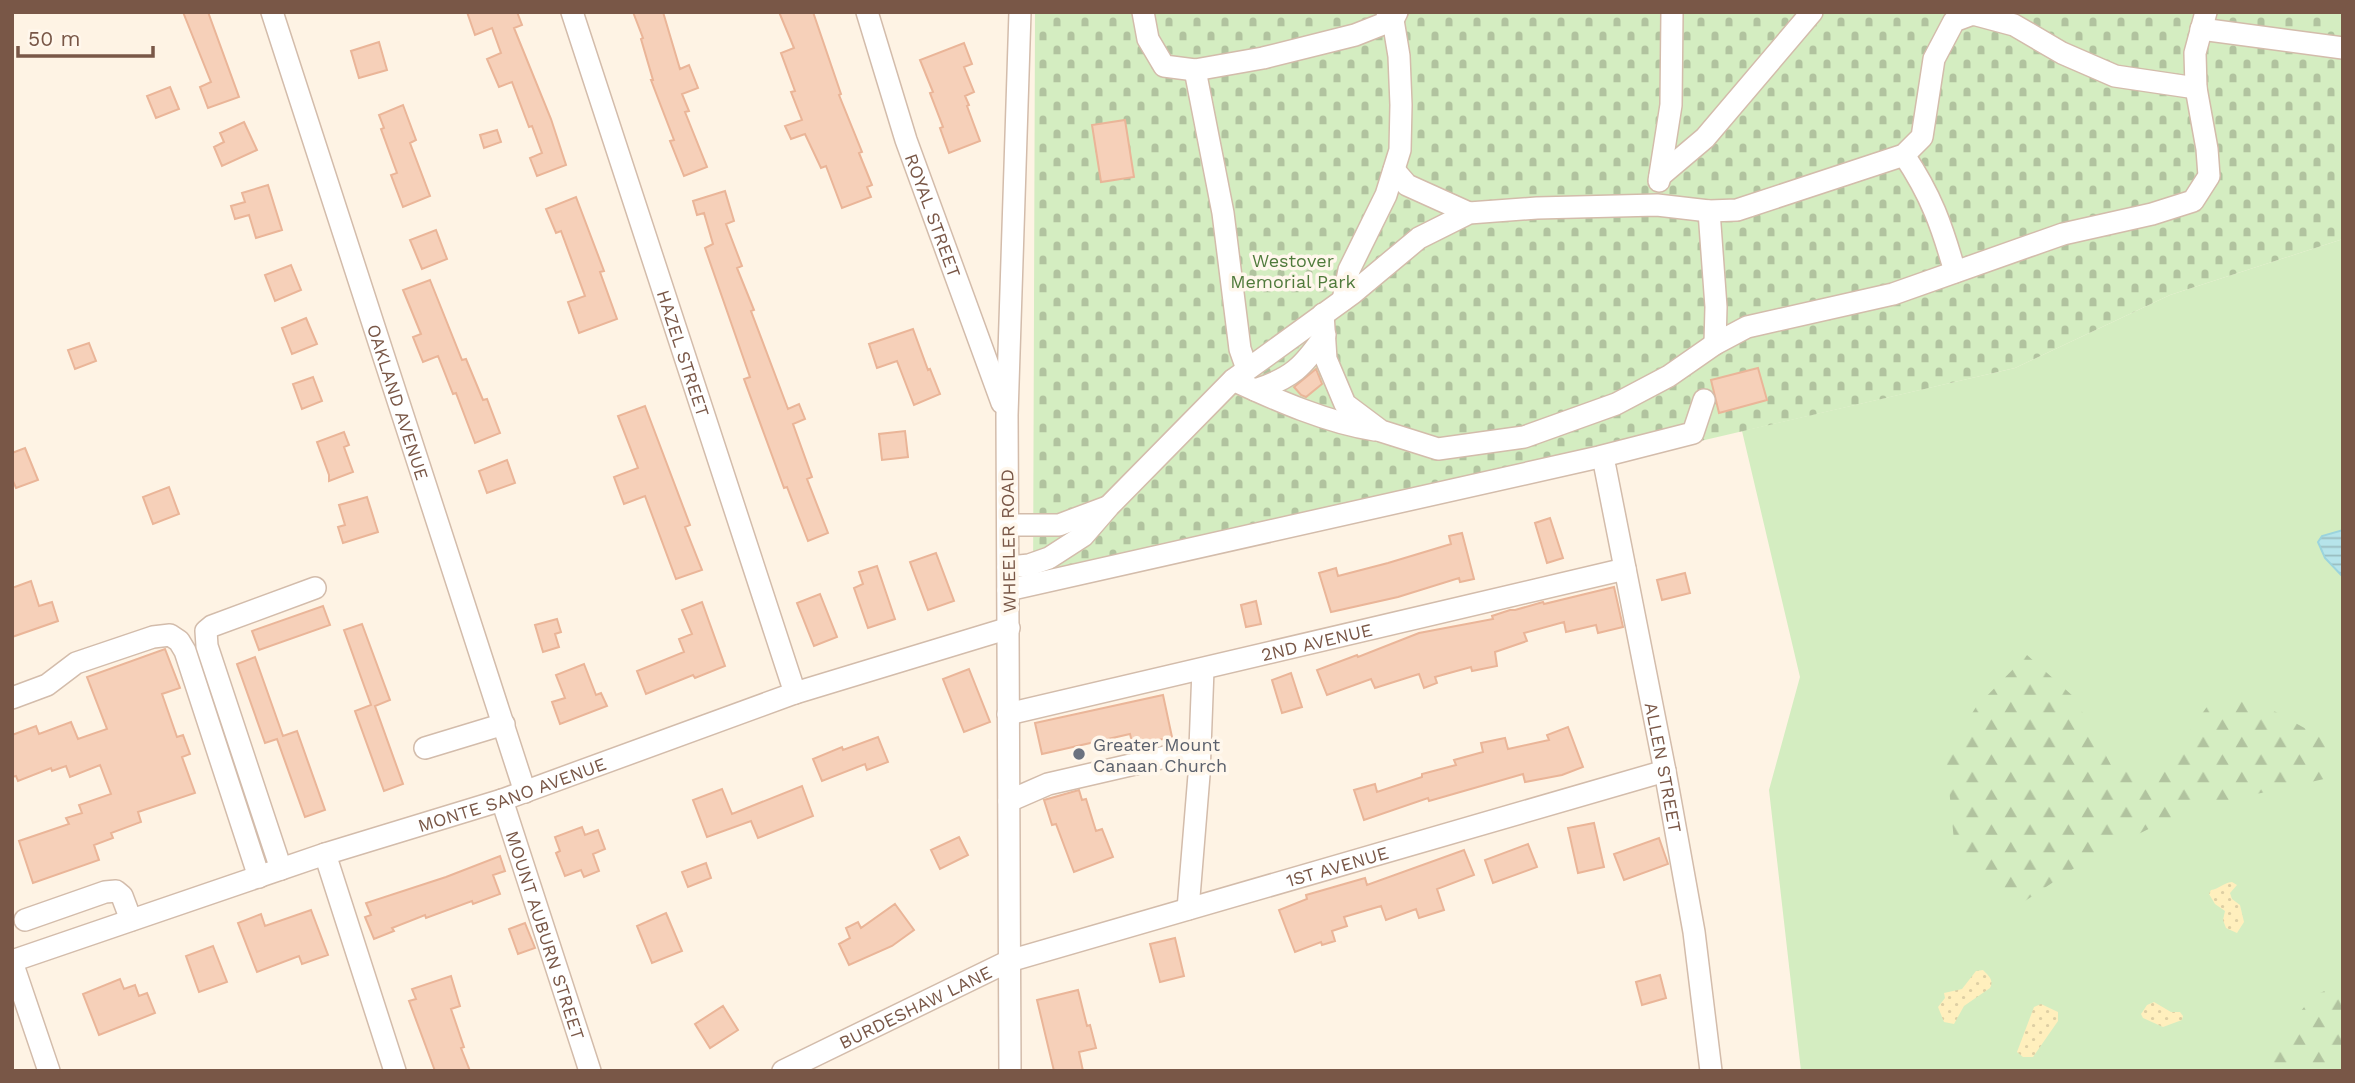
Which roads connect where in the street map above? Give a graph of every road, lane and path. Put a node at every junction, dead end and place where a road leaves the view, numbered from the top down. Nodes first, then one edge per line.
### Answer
1 (272, 12) edge
2 (572, 12) edge
3 (867, 12) edge
4 (1020, 12) edge
5 (1143, 12) edge
6 (1672, 12) edge
7 (1812, 12) edge
8 (1393, 15) edge
9 (2204, 21) edge
10 (2343, 48) edge
11 (1195, 70) junction
12 (2196, 88) junction
13 (1904, 155) junction
14 (1394, 170) junction
15 (1660, 176) junction
16 (1657, 205) junction
17 (1709, 211) junction
18 (1469, 213) junction
19 (1955, 272) junction
20 (1343, 300) junction
21 (1324, 325) junction
22 (1715, 344) junction
23 (1240, 374) junction
24 (1255, 390) junction
25 (1704, 400) dead end
26 (1007, 415) junction
27 (1381, 431) junction
28 (1605, 467) dead end
29 (1109, 506) junction
30 (1009, 525) junction
31 (1008, 567) junction
32 (1625, 569) junction
33 (315, 587) dead end
34 (1008, 590) junction
35 (1009, 628) junction
36 (1203, 669) junction
37 (795, 693) junction
38 (12, 698) edge
39 (1008, 715) junction
40 (504, 724) junction
41 (425, 748) dead end
42 (1200, 749) junction
43 (1665, 771) junction
44 (525, 792) junction
45 (502, 800) junction
46 (1009, 801) junction
47 (325, 854) junction
48 (281, 869) junction
49 (259, 877) junction
50 (1188, 909) junction
51 (25, 920) dead end
52 (131, 920) junction
53 (12, 961) edge
54 (1009, 961) junction
55 (48, 1071) edge
56 (395, 1071) edge
57 (590, 1071) edge
58 (783, 1071) edge
59 (1010, 1071) edge
60 (1711, 1071) edge

1 - 40 street, OAKLAND AVENUE
2 - 37 street, HAZEL STREET
3 - 26 street, ROYAL STREET
4 - 26 street, WHEELER ROAD
5 - 11 street
6 - 15 street
7 - 15 street
8 - 11 street
8 - 14 street
9 - 10 street
9 - 12 street
11 - 23 street
12 - 13 street
12 - 19 street
13 - 17 street
13 - 19 street
14 - 18 street
14 - 20 street
15 - 16 street
16 - 17 street
16 - 18 street
17 - 22 street
18 - 20 street
19 - 22 street
20 - 21 street
21 - 23 street
21 - 24 street
21 - 27 street
22 - 27 street
23 - 24 street
23 - 29 street
24 - 27 street
25 - 34 street
26 - 30 street, WHEELER ROAD
28 - 32 street, ALLEN STREET
29 - 30 street
29 - 31 street
30 - 31 street, WHEELER ROAD
31 - 34 street, WHEELER ROAD
32 - 36 street, 2ND AVENUE
32 - 43 street, ALLEN STREET
33 - 48 street
34 - 35 street, WHEELER ROAD
35 - 37 street, MONTE SANO AVENUE
35 - 39 street, WHEELER ROAD
36 - 39 street, 2ND AVENUE
36 - 42 street
37 - 44 street, MONTE SANO AVENUE
38 - 49 street
39 - 46 street, WHEELER ROAD
40 - 41 street
40 - 44 street, OAKLAND AVENUE
42 - 46 street
42 - 50 street
43 - 50 street, 1ST AVENUE
43 - 60 street, ALLEN STREET
44 - 45 street, MONTE SANO AVENUE
45 - 47 street, MONTE SANO AVENUE
45 - 57 street, MOUNT AUBURN STREET
46 - 54 street, WHEELER ROAD
47 - 48 street, MONTE SANO AVENUE
47 - 56 street
48 - 49 street, MONTE SANO AVENUE
49 - 52 street, MONTE SANO AVENUE
50 - 54 street, 1ST AVENUE
51 - 52 street
52 - 53 street, MONTE SANO AVENUE
53 - 55 street
54 - 58 street, BURDESHAW LANE
54 - 59 street, WHEELER ROAD

